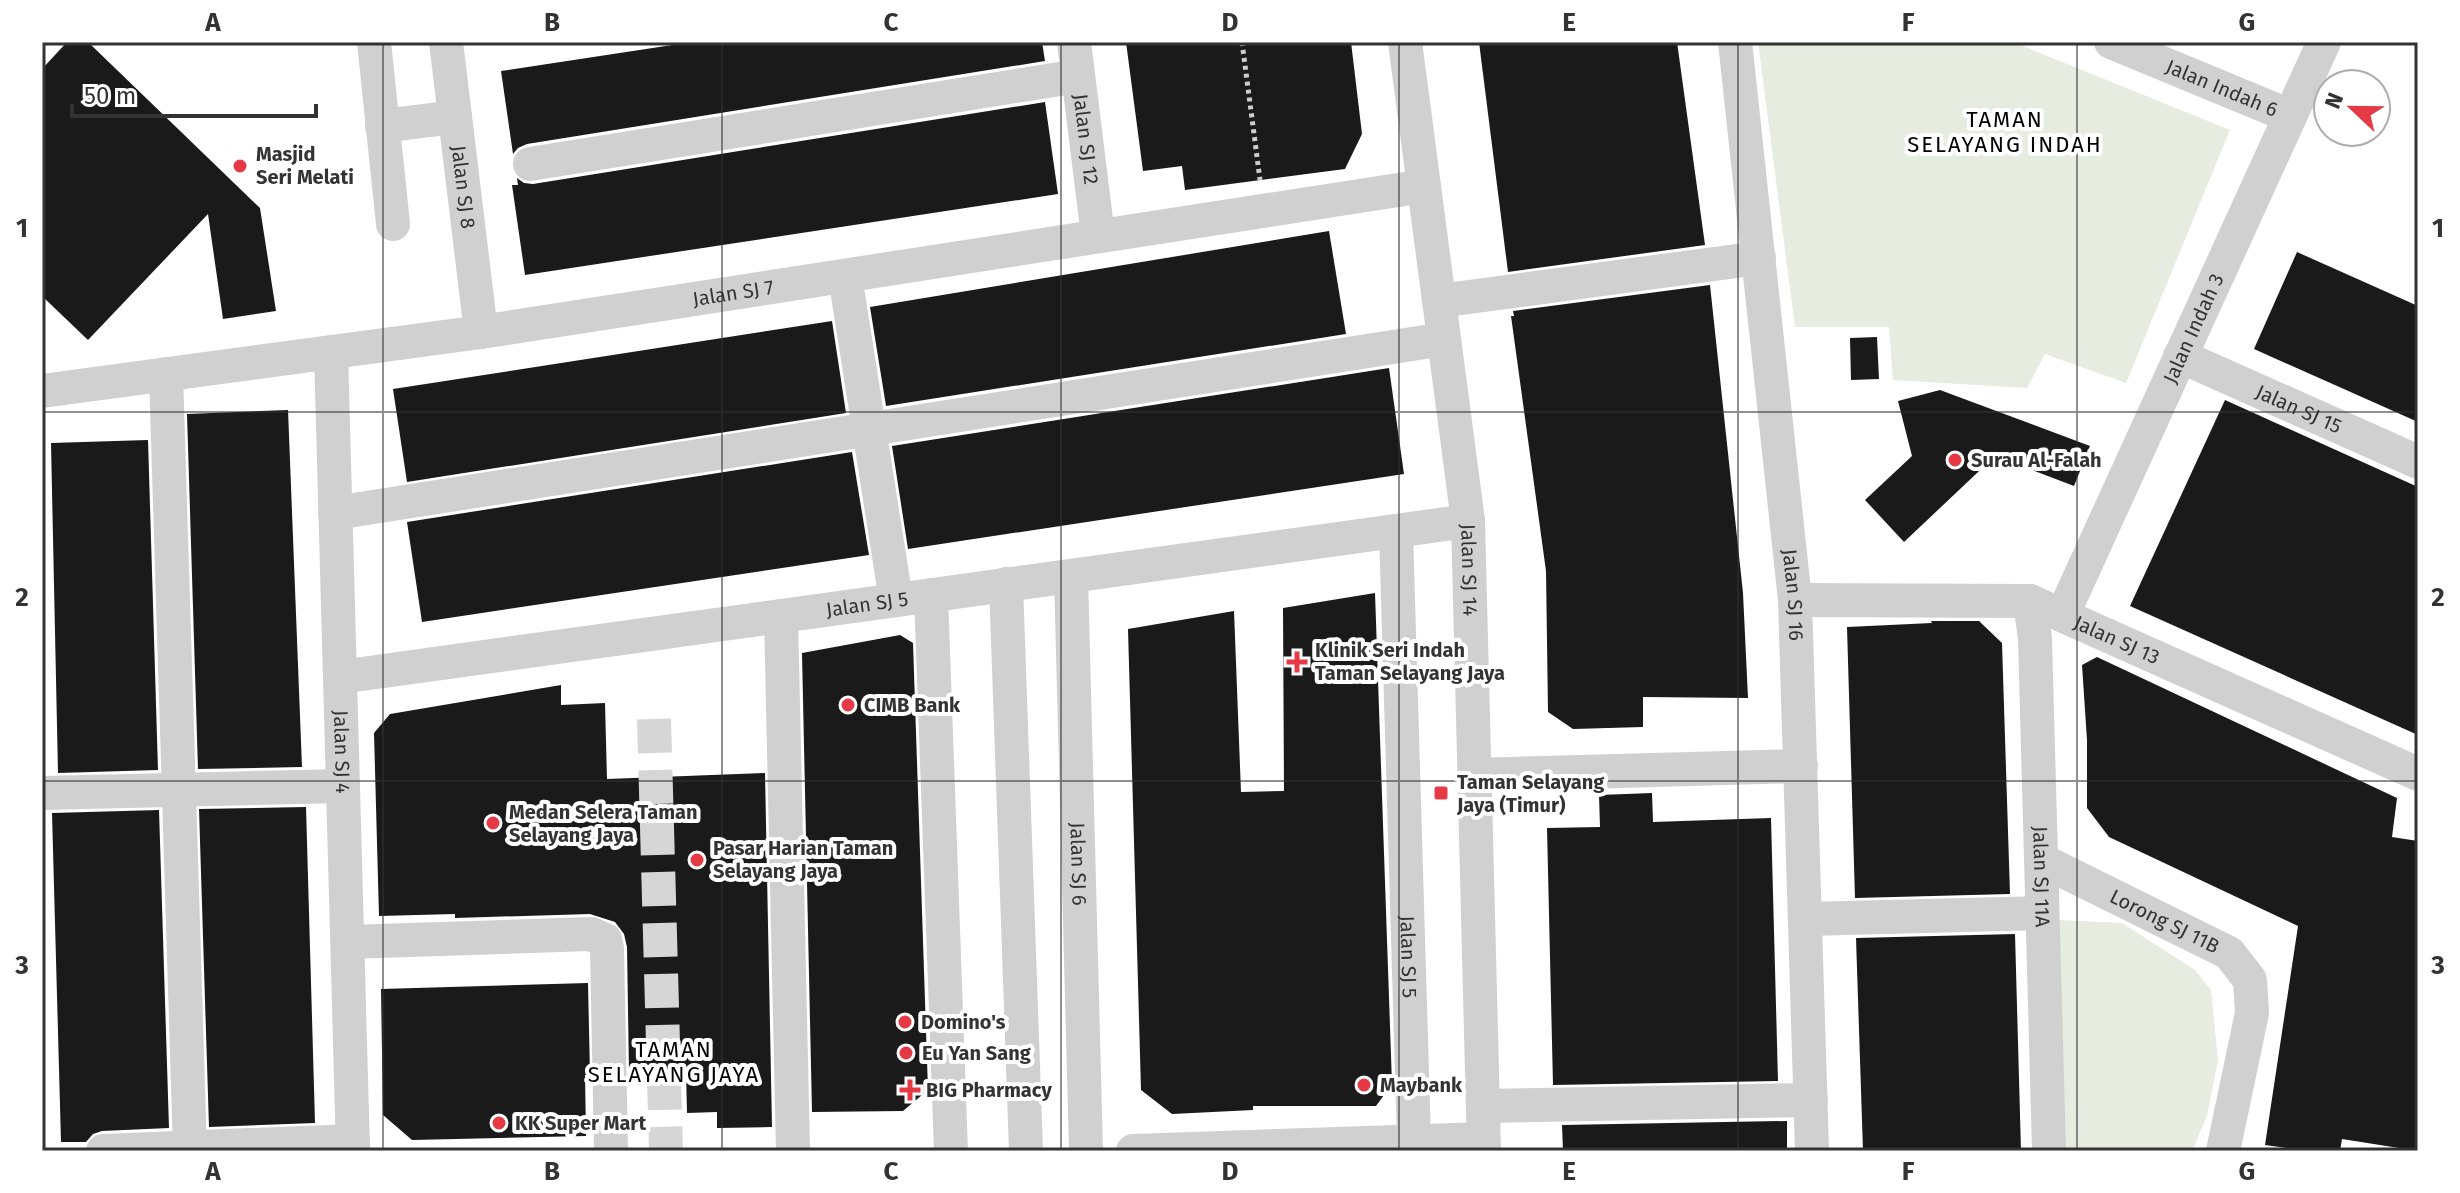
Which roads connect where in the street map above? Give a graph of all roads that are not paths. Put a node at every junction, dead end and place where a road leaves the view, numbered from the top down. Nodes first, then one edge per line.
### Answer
1 (374, 42) edge
2 (446, 42) edge
3 (1074, 42) edge
4 (1405, 42) edge
5 (1735, 42) edge
6 (2111, 42) edge
7 (2324, 42) edge
8 (1078, 76) junction
9 (2290, 116) junction
10 (455, 117) junction
11 (382, 126) junction
12 (530, 164) dead end
13 (1424, 186) junction
14 (393, 224) dead end
15 (1098, 236) junction
16 (1759, 258) junction
17 (845, 276) junction
18 (1439, 301) junction
19 (481, 332) junction
20 (1444, 339) junction
21 (331, 352) junction
22 (2180, 356) junction
23 (166, 374) junction
24 (42, 391) edge
25 (869, 430) junction
26 (2418, 462) edge
27 (335, 513) junction
28 (1468, 521) junction
29 (1396, 531) junction
30 (1071, 576) junction
31 (1006, 584) junction
32 (931, 595) junction
33 (896, 600) junction
34 (1795, 600) junction
35 (2030, 601) junction
36 (2063, 614) junction
37 (781, 616) junction
38 (340, 677) junction
39 (1801, 766) junction
40 (2418, 774) edge
41 (1474, 775) junction
42 (343, 786) junction
43 (179, 790) junction
44 (42, 793) edge
45 (2041, 860) junction
46 (2042, 913) junction
47 (1806, 919) junction
48 (348, 942) junction
49 (1811, 1100) junction
50 (1483, 1132) edge
51 (1414, 1141) junction
52 (353, 1146) edge
53 (190, 1149) edge
54 (103, 1151) edge
55 (611, 1151) edge
56 (793, 1151) edge
57 (951, 1151) edge
58 (1026, 1151) edge
59 (1086, 1151) edge
60 (1133, 1151) edge
61 (1812, 1151) edge
62 (2049, 1151) edge
63 (2223, 1151) edge

1 - 11 street
2 - 10 street, Jalan SJ 8
3 - 8 street, Jalan SJ 12
4 - 13 street, Jalan SJ 14
5 - 16 street, Jalan SJ 16
6 - 9 street, Jalan Indah 6
7 - 9 street, Jalan Indah 3
8 - 12 street
8 - 15 street, Jalan SJ 12
9 - 22 street, Jalan Indah 3
10 - 11 street
10 - 19 street, Jalan SJ 8
11 - 14 street
13 - 15 street, Jalan SJ 7
13 - 18 street, Jalan SJ 14
15 - 17 street, Jalan SJ 7
16 - 18 street
16 - 34 street, Jalan SJ 16
17 - 19 street, Jalan SJ 7
17 - 25 street
18 - 20 street, Jalan SJ 14
19 - 21 street, Jalan SJ 7
20 - 25 street
20 - 28 street, Jalan SJ 14
21 - 23 street, Jalan SJ 7
21 - 27 street, Jalan SJ 4
22 - 26 street, Jalan SJ 15
22 - 36 street, Jalan Indah 3
23 - 24 street, Jalan SJ 7
23 - 43 street
25 - 27 street
25 - 33 street
27 - 38 street, Jalan SJ 4
28 - 29 street, Jalan SJ 5
28 - 41 street, Jalan SJ 14
29 - 30 street, Jalan SJ 5
29 - 51 street, Jalan SJ 5
30 - 31 street, Jalan SJ 5
30 - 59 street, Jalan SJ 6
31 - 32 street, Jalan SJ 5
31 - 58 street
32 - 33 street, Jalan SJ 5
32 - 57 street
33 - 37 street, Jalan SJ 5
34 - 35 street, Jalan SJ 13
34 - 39 street, Jalan SJ 16
35 - 36 street, Jalan SJ 13
35 - 45 street, Jalan SJ 11A
36 - 40 street, Jalan SJ 13
37 - 38 street, Jalan SJ 5
37 - 56 street
38 - 42 street, Jalan SJ 4
39 - 41 street
39 - 47 street, Jalan SJ 16
41 - 50 street, Jalan SJ 14
42 - 43 street
42 - 48 street, Jalan SJ 4
43 - 44 street
43 - 53 street
45 - 46 street, Jalan SJ 11A
45 - 63 street, Lorong SJ 11B
46 - 47 street
46 - 62 street, Jalan SJ 11A
47 - 49 street, Jalan SJ 16
48 - 52 street, Jalan SJ 4
48 - 55 street
49 - 50 street
49 - 61 street, Jalan SJ 16
50 - 51 street
51 - 60 street
52 - 53 street
53 - 54 street

